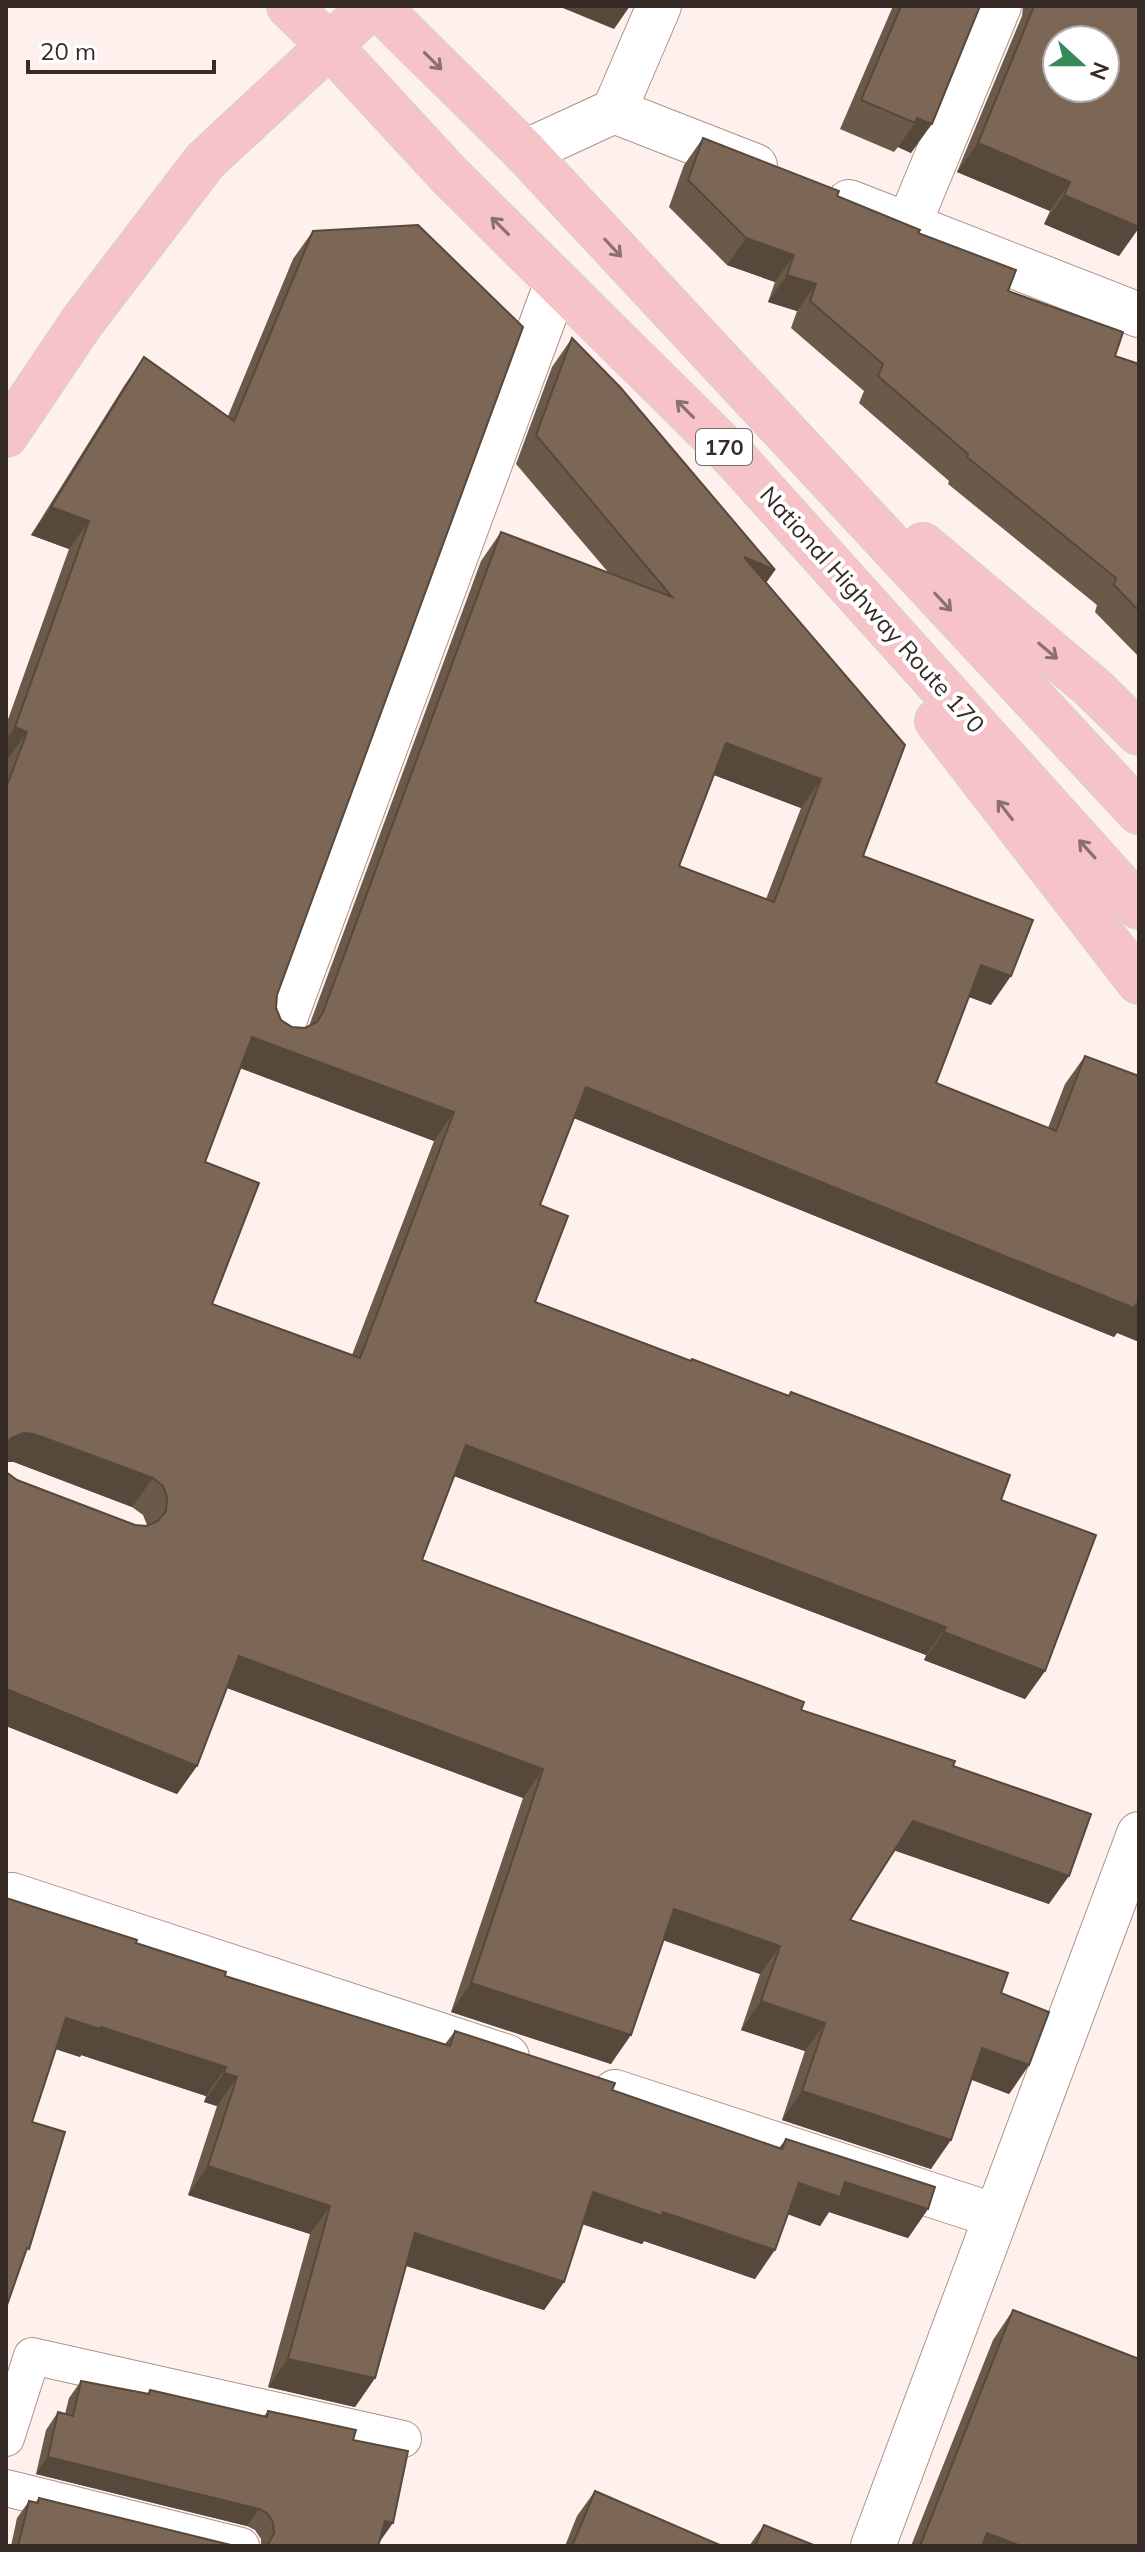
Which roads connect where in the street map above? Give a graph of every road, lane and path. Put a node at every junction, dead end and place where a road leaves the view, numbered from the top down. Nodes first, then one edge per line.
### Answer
1 (289, 6) edge
2 (374, 6) edge
3 (659, 6) edge
4 (999, 6) edge
5 (329, 45) junction
6 (614, 111) junction
7 (525, 152) junction
8 (908, 226) junction
9 (557, 282) junction
10 (1139, 315) edge
11 (774, 420) junction
12 (6, 435) edge
13 (734, 457) junction
14 (1139, 733) edge
15 (1139, 812) edge
16 (1139, 907) edge
17 (1139, 982) edge
18 (280, 1032) edge
19 (1135, 1854) edge
20 (12, 1895) dead end
21 (996, 2216) junction
22 (6, 2438) edge
23 (403, 2439) dead end
24 (6, 2488) edge
25 (241, 2546) edge
26 (873, 2546) edge

1 - 5 highway, National Highway Route 170 / 170
2 - 5 highway, 170
2 -> 7 highway, 170
3 - 6 street
4 - 8 street
9 -> 5 highway, National Highway Route 170 / 170
5 - 12 highway, 170
6 - 7 street
6 - 8 street
7 -> 11 highway, 170
8 - 10 street
13 -> 9 highway, National Highway Route 170 / 170
9 - 18 street
11 -> 14 highway, 170
11 -> 15 highway, 170
16 -> 13 highway, National Highway Route 170 / 170
17 -> 13 highway
19 - 21 street
20 - 21 street
21 - 26 street
22 - 23 lane
24 - 25 lane

